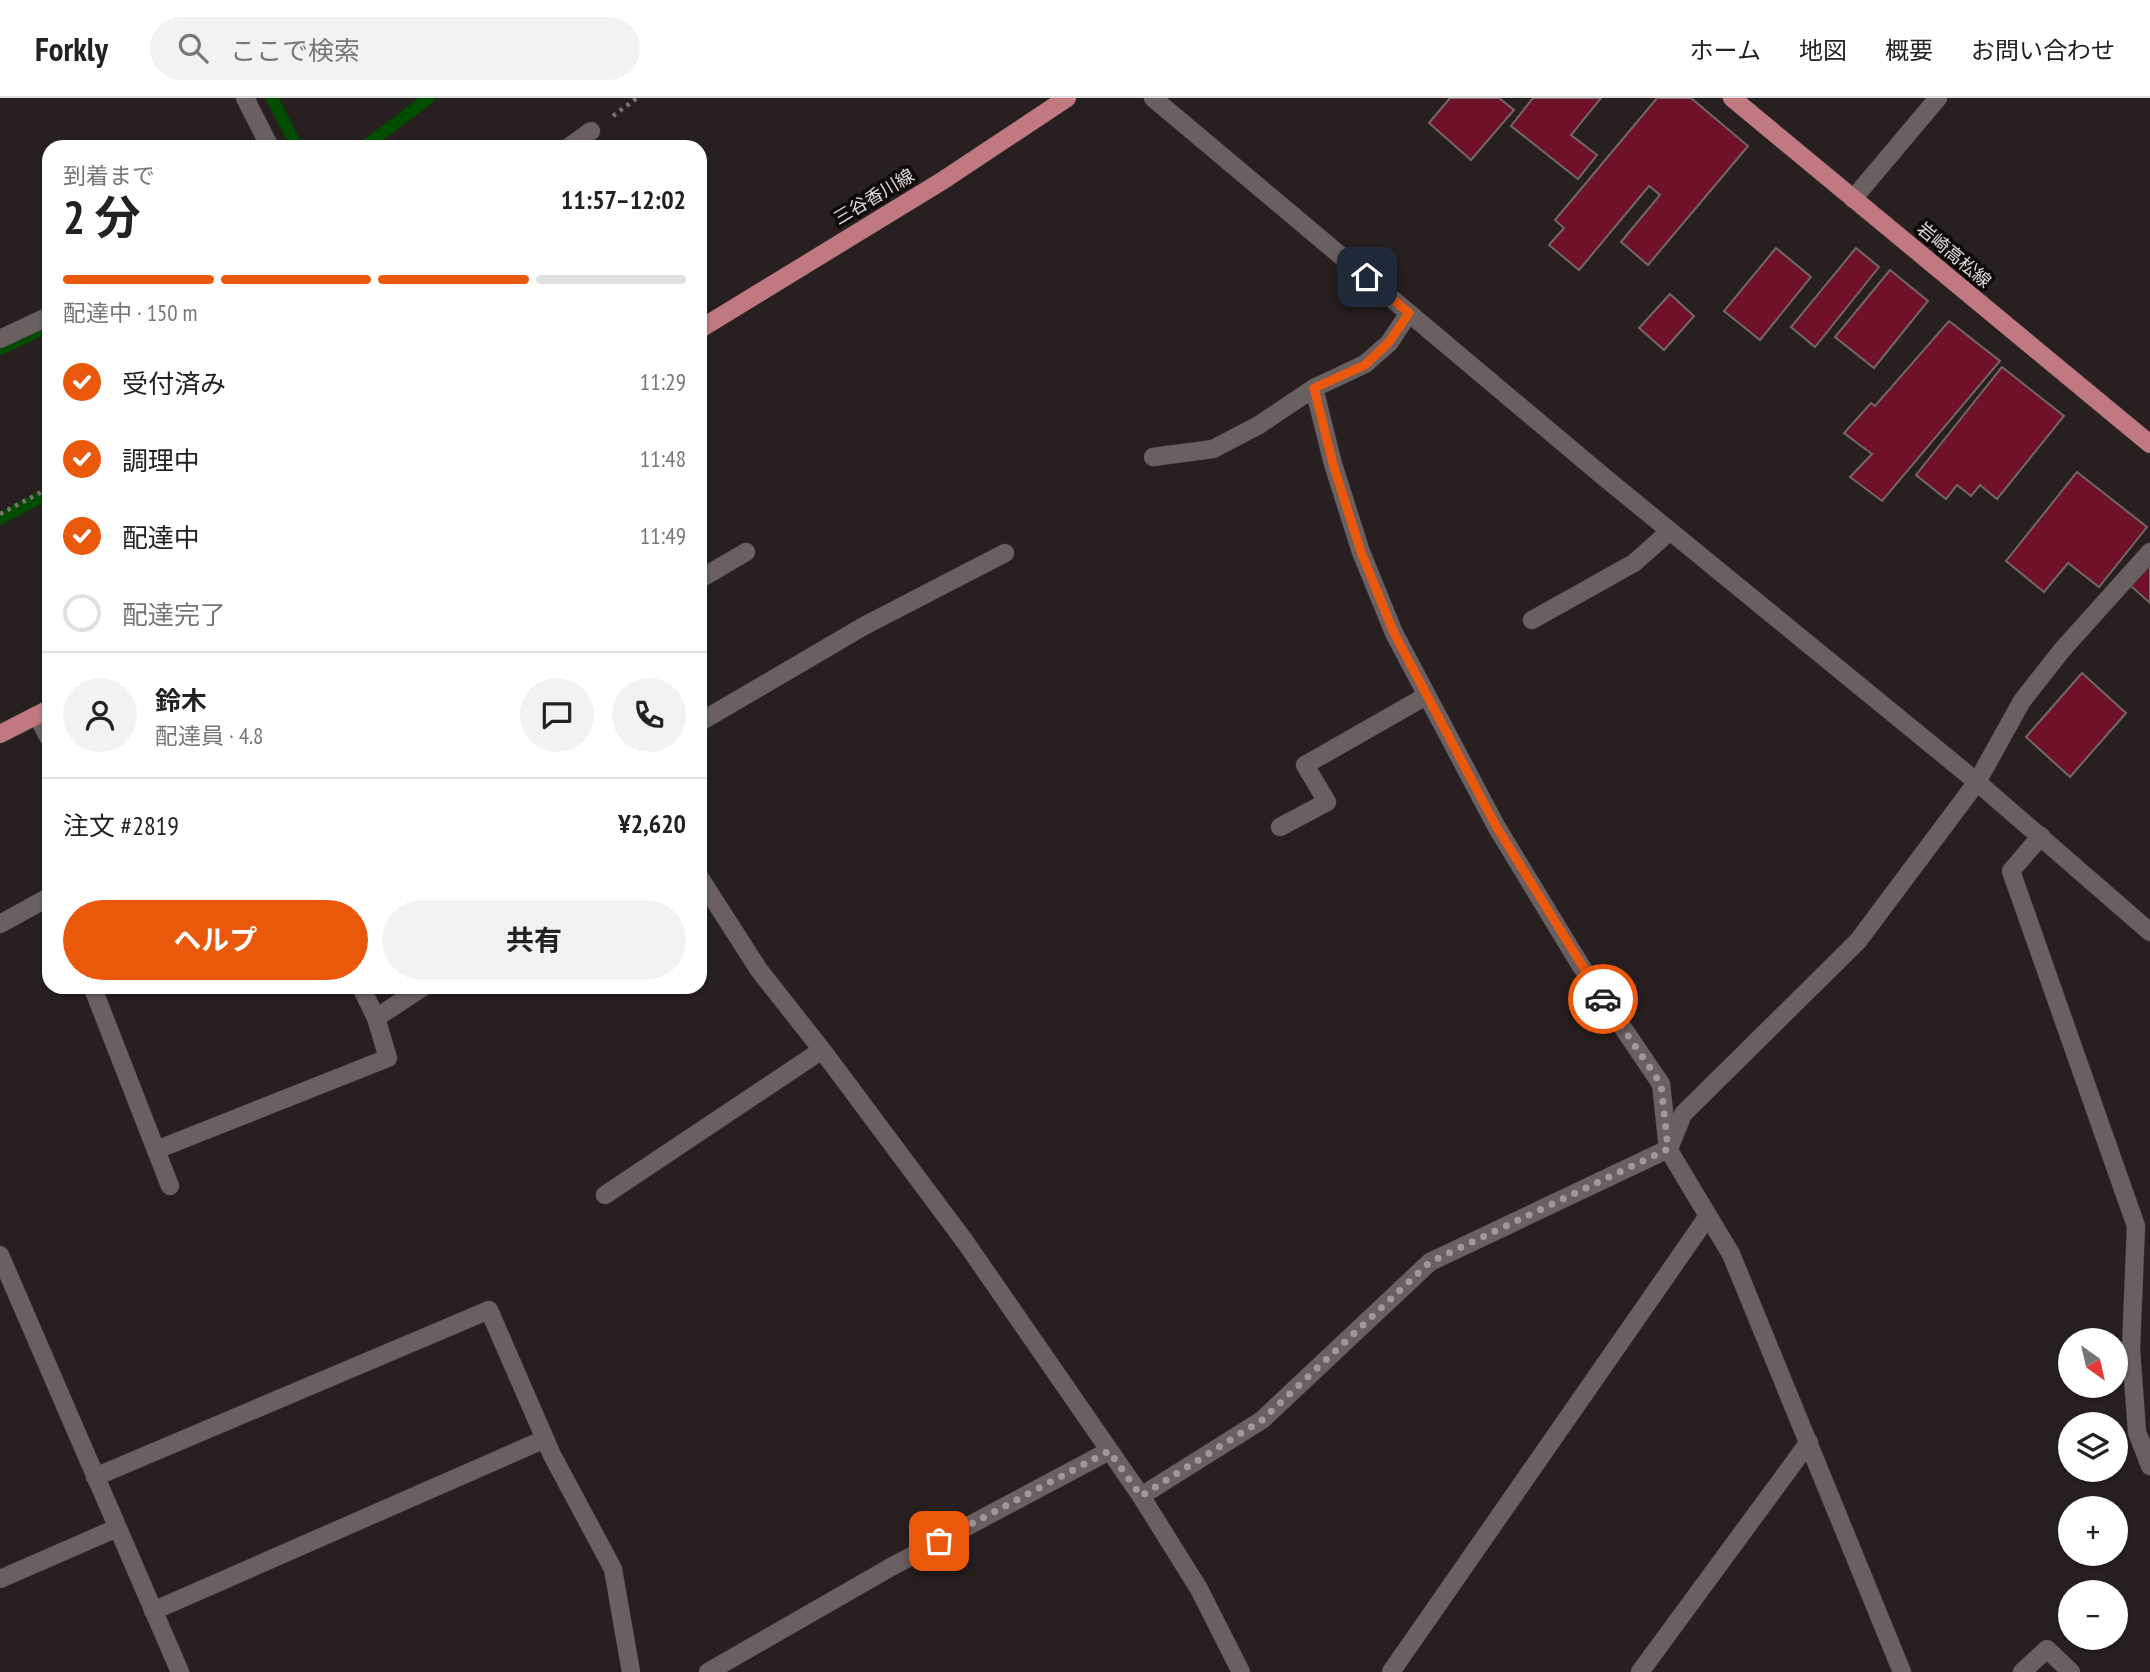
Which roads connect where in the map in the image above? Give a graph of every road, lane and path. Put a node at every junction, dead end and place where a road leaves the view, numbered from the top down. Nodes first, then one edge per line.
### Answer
1 (245, 98) edge
2 (1067, 98) edge
3 (1153, 98) edge
4 (1732, 98) edge
5 (1938, 98) edge
6 (591, 131) dead end
7 (266, 140) edge
8 (579, 140) edge
9 (1853, 199) junction
10 (1409, 313) junction
11 (42, 319) edge
12 (707, 324) edge
13 (0, 340) edge
14 (1314, 388) junction
15 (2150, 444) edge
16 (1153, 457) dead end
17 (42, 492) edge
18 (0, 514) edge
19 (1670, 531) junction
20 (746, 552) dead end
21 (2150, 552) edge
22 (1006, 553) dead end
23 (707, 575) edge
24 (1532, 620) dead end
25 (1426, 696) junction
26 (42, 713) edge
27 (707, 718) edge
28 (0, 734) edge
29 (1977, 782) junction
30 (1280, 827) dead end
31 (2041, 836) junction
32 (707, 889) edge
33 (42, 901) edge
34 (0, 924) edge
35 (2150, 932) edge
36 (95, 994) edge
37 (364, 994) edge
38 (413, 994) edge
39 (376, 1018) junction
40 (822, 1050) junction
41 (1668, 1149) junction
42 (156, 1150) junction
43 (170, 1186) dead end
44 (605, 1195) dead end
45 (1708, 1216) junction
46 (0, 1255) edge
47 (545, 1439) junction
48 (1809, 1442) junction
49 (1109, 1451) junction
50 (2150, 1466) edge
51 (95, 1477) junction
52 (1141, 1496) junction
53 (117, 1528) junction
54 (0, 1579) edge
55 (153, 1611) junction
56 (1895, 1668) edge
57 (180, 1672) edge
58 (631, 1672) edge
59 (709, 1672) edge
60 (1241, 1672) edge
61 (1391, 1672) edge
62 (1640, 1672) edge
63 (2022, 1672) edge
64 (2071, 1672) edge

1 - 7 street
2 - 12 main road, 三谷香川線
3 - 10 street
4 - 9 main road, 岩崎高松線
5 - 9 street
6 - 8 street
9 - 15 main road, 岩崎高松線
10 - 14 street
10 - 19 street
11 - 13 street
14 - 16 street
14 - 25 street
17 - 18 path
19 - 24 street
19 - 29 street
20 - 23 street
21 - 29 street
22 - 27 street
25 - 30 street
25 - 41 street
26 - 28 main road
29 - 31 street
29 - 41 street
31 - 35 street
31 - 50 street
32 - 40 street
33 - 34 street
36 - 42 street
37 - 39 street
38 - 39 street
39 - 42 street
40 - 44 street
40 - 49 street
41 - 45 street
41 - 52 street
42 - 43 street
45 - 48 street
45 - 61 street
46 - 51 street
47 - 51 street
47 - 55 street
47 - 58 street
48 - 56 street
48 - 62 street
49 - 52 street
49 - 59 street
51 - 53 street
52 - 60 street
53 - 54 street
53 - 55 street
55 - 57 street
63 - 64 street

